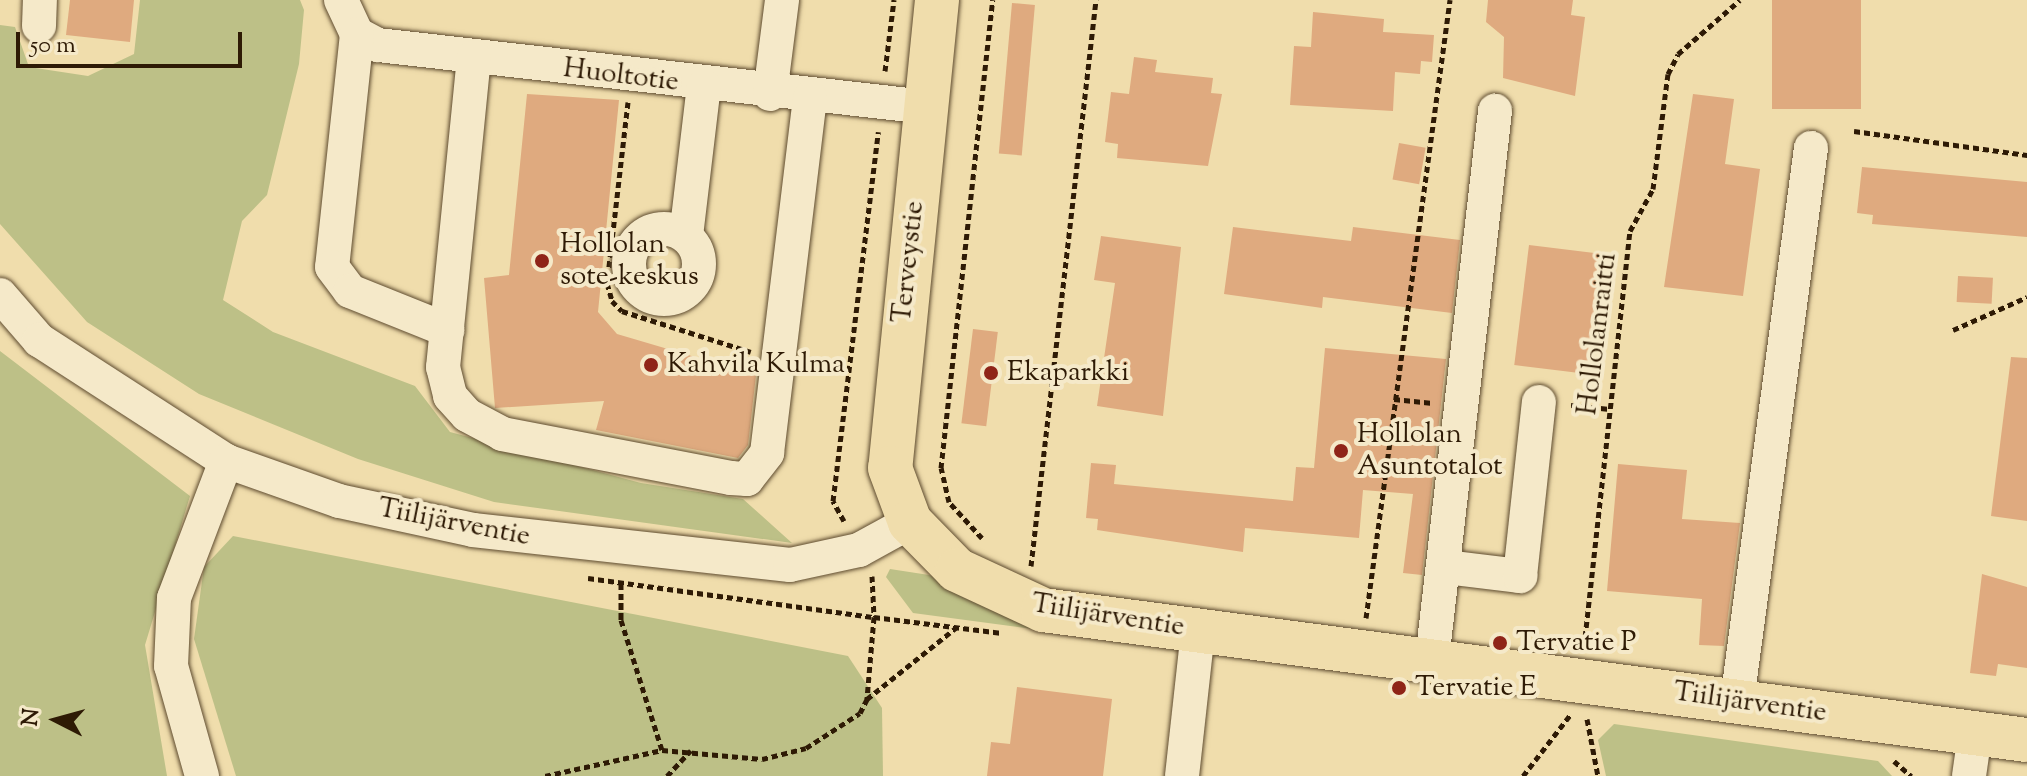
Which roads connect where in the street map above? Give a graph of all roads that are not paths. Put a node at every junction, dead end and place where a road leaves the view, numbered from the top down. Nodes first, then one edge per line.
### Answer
1 (341, 0) edge
2 (782, 0) edge
3 (937, 0) edge
4 (357, 34) junction
5 (474, 57) junction
6 (704, 86) junction
7 (770, 94) junction
8 (810, 98) junction
9 (926, 107) junction
10 (1495, 111) dead end
11 (1811, 148) dead end
12 (686, 236) dead end
13 (0, 295) edge
14 (447, 330) junction
15 (1539, 402) dead end
16 (226, 461) junction
17 (910, 522) junction
18 (1445, 567) junction
19 (1198, 630) junction
20 (1432, 660) junction
21 (1737, 701) junction
22 (1975, 734) junction
23 (2027, 740) edge
24 (202, 776) edge
25 (1182, 776) edge
26 (1969, 776) edge

1 - 4 street
2 - 7 street
3 - 9 main road, Terveystie
4 - 5 street, Huoltotie
4 - 14 street
5 - 6 street, Huoltotie
5 - 14 street
6 - 7 street, Huoltotie
6 - 12 street
7 - 8 street, Huoltotie
8 - 9 street, Huoltotie
8 - 14 street
9 - 17 main road, Terveystie
10 - 18 street
11 - 21 street
13 - 16 street, Tiilijärventie
15 - 18 street
16 - 17 street, Tiilijärventie
16 - 24 street
17 - 19 main road, Tiilijärventie
18 - 20 street
19 - 20 main road, Tiilijärventie
19 - 25 street
20 - 21 main road, Tiilijärventie
21 - 22 main road, Tiilijärventie
22 - 23 main road, Tiilijärventie
22 - 26 street

